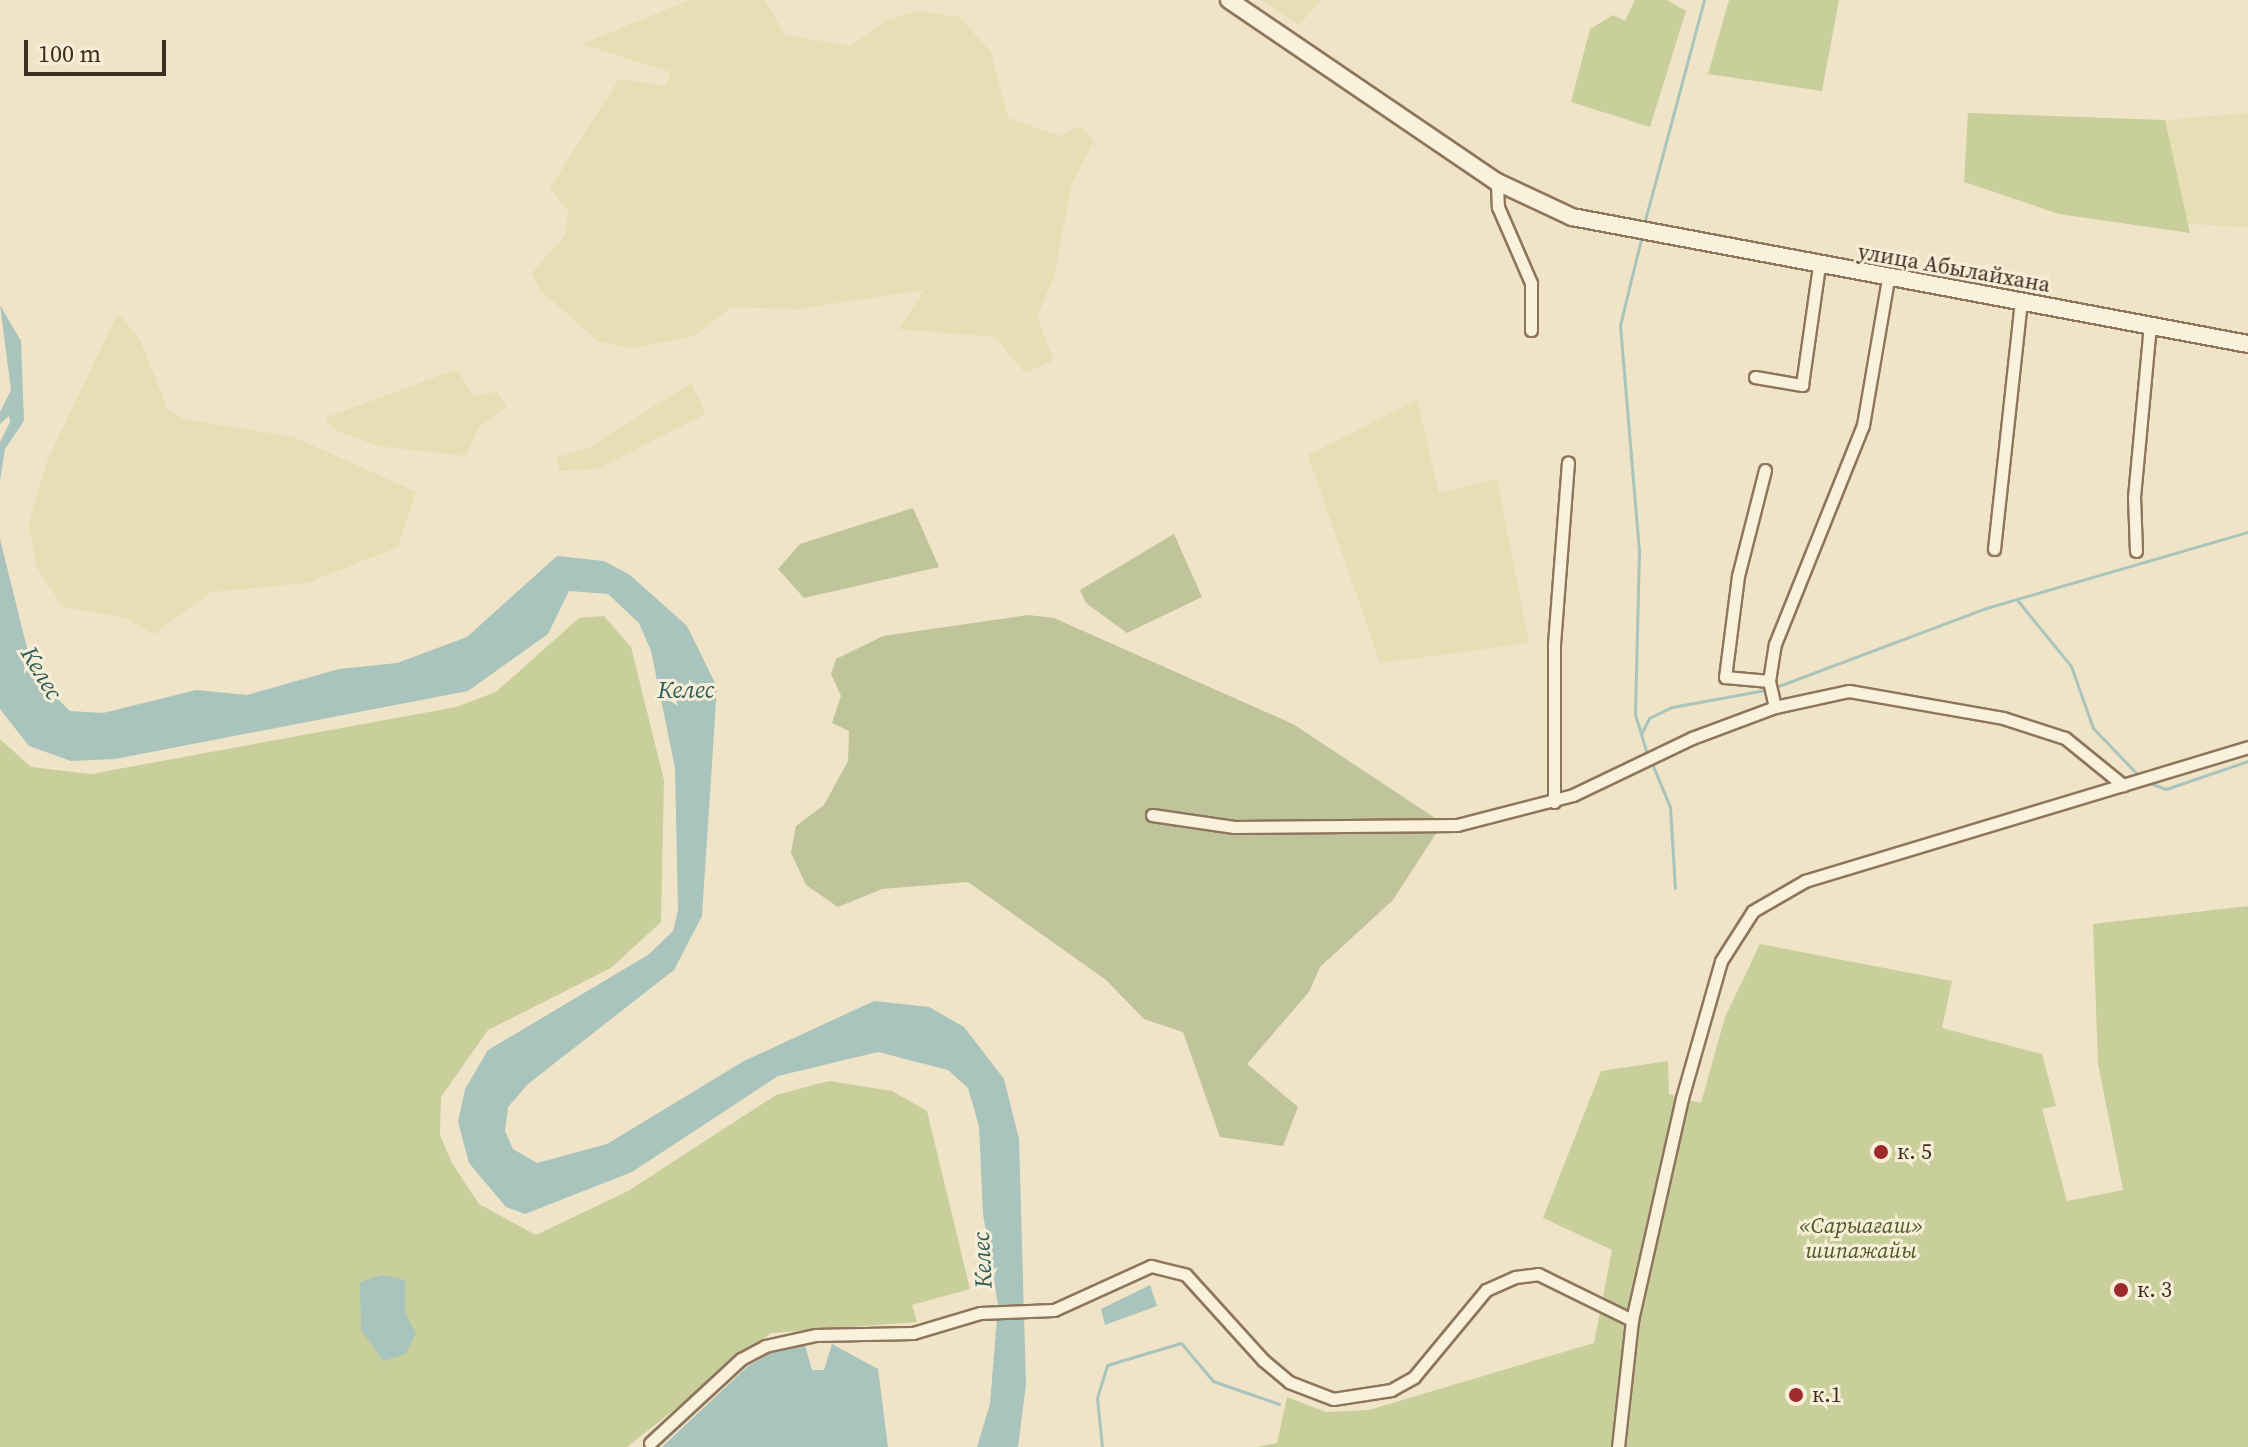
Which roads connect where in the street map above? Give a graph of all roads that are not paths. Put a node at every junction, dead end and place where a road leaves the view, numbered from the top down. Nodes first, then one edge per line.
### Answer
1 (1229, 0) edge
2 (1497, 182) junction
3 (1819, 265) junction
4 (1888, 278) junction
5 (2021, 302) junction
6 (2150, 326) junction
7 (1531, 330) dead end
8 (2248, 344) edge
9 (1755, 377) dead end
10 (1568, 463) dead end
11 (1765, 470) dead end
12 (1994, 549) dead end
13 (2136, 551) dead end
14 (1769, 681) junction
15 (1775, 707) junction
16 (2248, 747) edge
17 (2123, 785) junction
18 (1554, 802) junction
19 (1152, 815) dead end
20 (1632, 1320) junction
21 (650, 1443) dead end
22 (1618, 1447) edge

1 - 2 main road, улица Абылайхана
2 - 3 main road, улица Абылайхана
2 - 7 street
3 - 4 main road, улица Абылайхана
3 - 9 street
4 - 5 main road, улица Абылайхана
4 - 14 street
5 - 6 main road, улица Абылайхана
5 - 12 street
6 - 8 main road, улица Абылайхана
6 - 13 street
10 - 18 street
11 - 14 street
14 - 15 street
15 - 17 street
15 - 18 street
16 - 17 street
17 - 20 street
18 - 19 street
20 - 21 street
20 - 22 street

